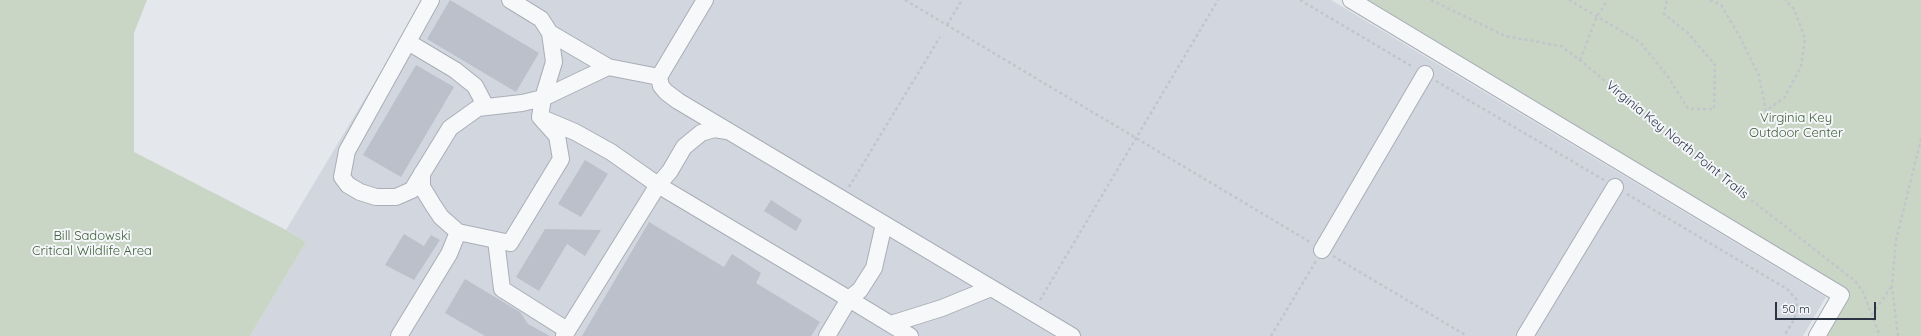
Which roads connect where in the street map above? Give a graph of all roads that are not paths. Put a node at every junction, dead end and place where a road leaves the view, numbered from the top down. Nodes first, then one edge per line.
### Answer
1 (431, 0) edge
2 (510, 0) edge
3 (705, 0) edge
4 (1351, 0) edge
5 (550, 33) junction
6 (408, 42) junction
7 (608, 67) junction
8 (1425, 74) road end
9 (659, 77) junction
10 (543, 98) junction
11 (505, 105) junction
12 (486, 107) junction
13 (540, 117) junction
14 (728, 131) junction
15 (422, 173) junction
16 (658, 185) junction
17 (1615, 187) road end
18 (884, 224) junction
19 (458, 232) junction
20 (496, 240) junction
21 (1322, 250) road end
22 (991, 288) junction
23 (849, 299) junction
24 (890, 324) junction
25 (566, 333) edge
26 (399, 336) edge
27 (827, 336) edge
28 (910, 336) edge
29 (1072, 336) edge
30 (1525, 336) edge
31 (1817, 336) edge

1 - 6 lane
2 - 5 lane
3 - 9 lane
4 - 31 lane
5 - 7 lane
5 - 10 lane
6 - 12 lane
6 - 15 lane
7 - 9 lane
7 - 10 lane
8 - 21 lane
9 - 14 lane
10 - 11 lane
10 - 13 lane
11 - 12 lane
11 - 13 lane
12 - 15 lane
13 - 16 lane
13 - 20 lane
14 - 16 lane
14 - 18 lane
15 - 19 lane
16 - 23 lane
16 - 25 lane
17 - 30 lane
18 - 22 lane
18 - 23 lane
19 - 20 lane
19 - 26 lane
20 - 25 lane
22 - 24 lane
22 - 29 lane
23 - 24 lane
23 - 27 lane
24 - 28 lane

